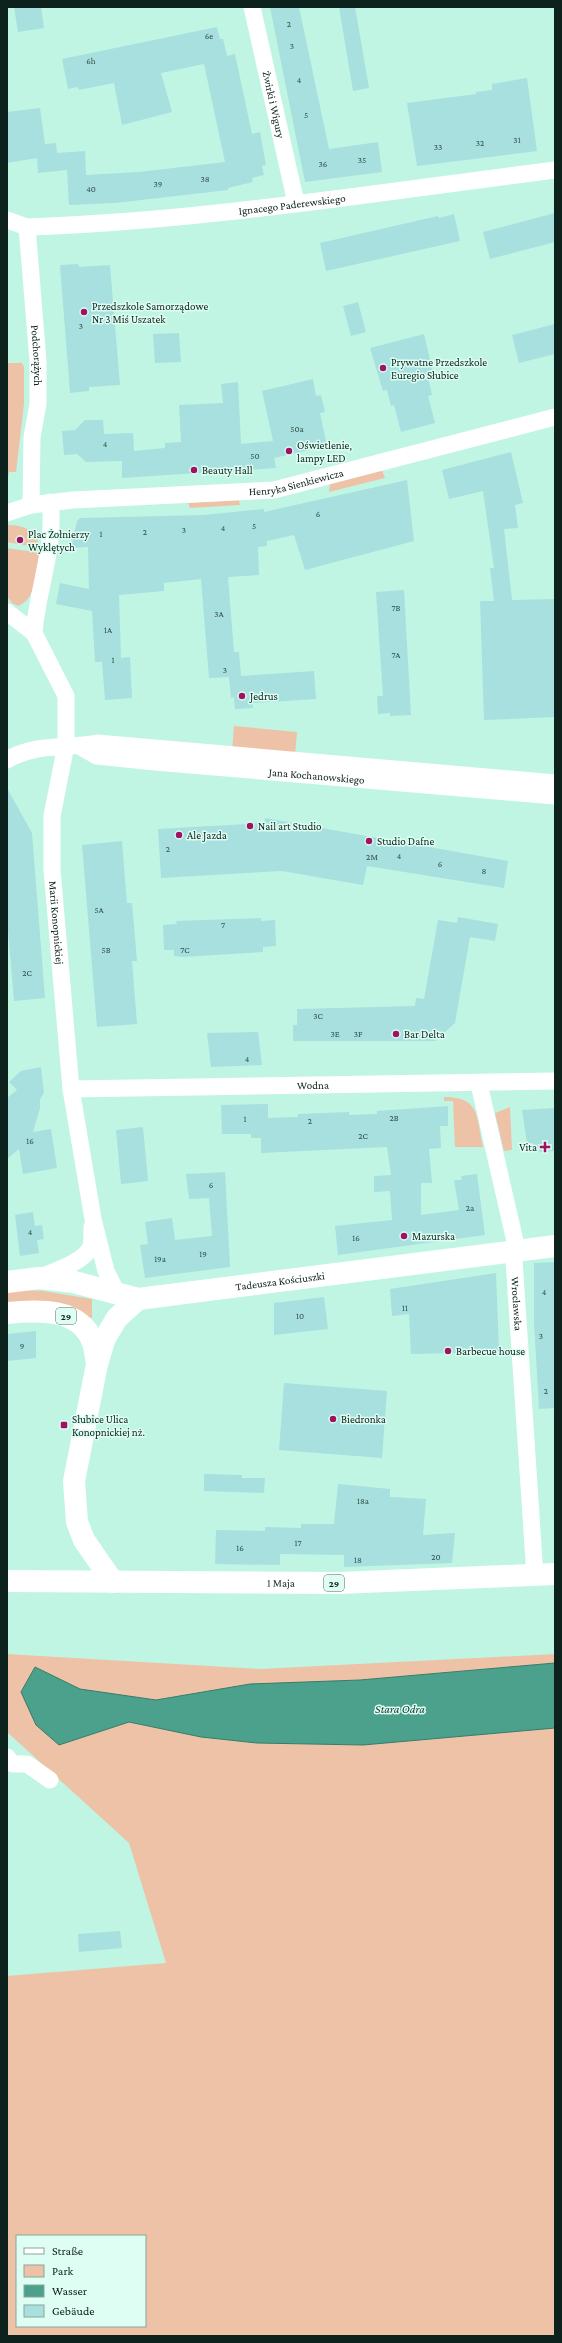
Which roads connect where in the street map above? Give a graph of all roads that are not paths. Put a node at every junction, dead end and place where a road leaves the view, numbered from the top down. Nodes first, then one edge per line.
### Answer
1 (252, 7) edge
2 (555, 170) edge
3 (296, 203) junction
4 (7, 220) edge
5 (27, 227) junction
6 (555, 417) edge
7 (50, 502) junction
8 (31, 505) junction
9 (7, 513) edge
10 (7, 612) edge
11 (34, 633) junction
12 (73, 746) junction
13 (7, 760) edge
14 (555, 783) edge
15 (555, 796) edge
16 (555, 1081) edge
17 (479, 1084) junction
18 (71, 1089) junction
19 (93, 1219) junction
20 (555, 1246) edge
21 (514, 1250) junction
22 (39, 1278) junction
23 (7, 1282) edge
24 (127, 1296) junction
25 (7, 1313) edge
26 (97, 1364) junction
27 (545, 1575) edge
28 (7, 1581) edge
29 (113, 1582) junction
30 (7, 1757) edge
31 (50, 1780) dead end

1 - 3 street, Żwirki i Wigury
2 - 3 street, Ignacego Paderewskiego
3 - 5 street, Ignacego Paderewskiego
4 - 5 street
5 - 8 street, Podchorążych
6 - 7 street, Henryka Sienkiewicza
7 - 8 street, Henryka Sienkiewicza
7 - 11 street
8 - 9 street, Henryka Sienkiewicza
10 - 11 street, Marii Konopnickiej
11 - 12 street, Marii Konopnickiej
12 - 13 street
12 - 14 street, Jana Kochanowskiego
12 - 15 street, Jana Kochanowskiego
12 - 18 street, Marii Konopnickiej
16 - 17 street, Wodna
17 - 18 street, Wodna
17 - 21 street, Wrocławska
18 - 19 street, Marii Konopnickiej
19 - 22 street, Marii Konopnickiej
19 - 24 street, Marii Konopnickiej
20 - 21 main road, Tadeusza Kościuszki
21 - 24 main road, Tadeusza Kościuszki
21 - 27 street, Wrocławska
22 - 23 main road, Tadeusza Kościuszki
22 - 24 main road, Tadeusza Kościuszki
24 - 26 main road
25 - 26 main road, 29
26 - 29 main road
27 - 29 main road, 1 Maja / 29
28 - 29 main road, 1 Maja / 29
30 - 31 street

